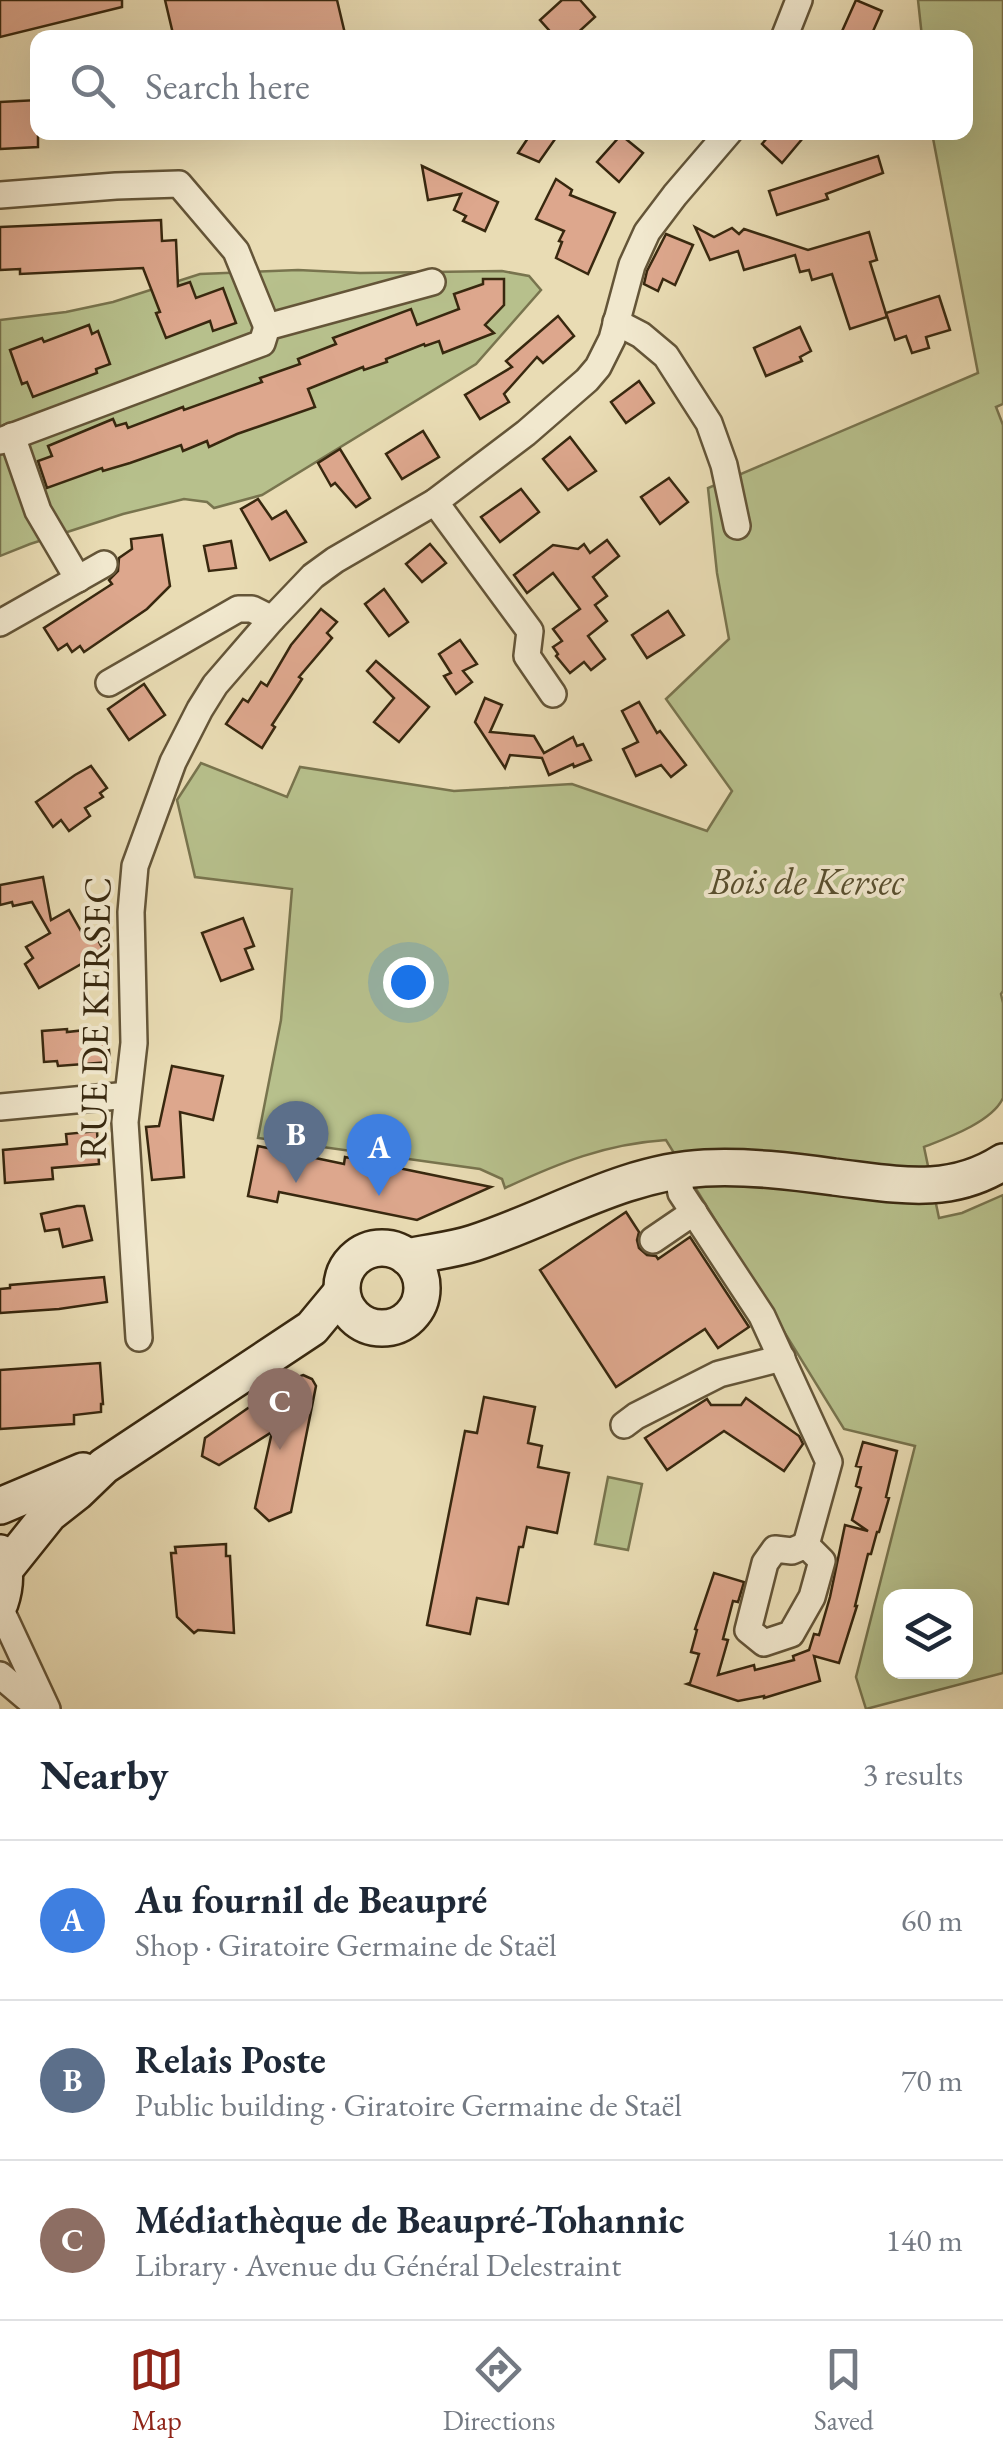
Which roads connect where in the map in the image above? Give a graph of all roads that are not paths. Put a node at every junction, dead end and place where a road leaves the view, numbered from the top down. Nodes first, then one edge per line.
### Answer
1 (798, 0) edge
2 (787, 30) edge
3 (722, 140) edge
4 (0, 196) edge
5 (432, 282) dead end
6 (616, 322) junction
7 (264, 335) junction
8 (6, 439) edge
9 (435, 502) junction
10 (737, 526) dead end
11 (104, 564) dead end
12 (78, 579) junction
13 (272, 619) junction
14 (0, 623) edge
15 (108, 683) dead end
16 (554, 694) dead end
17 (126, 1098) junction
18 (0, 1108) edge
19 (1003, 1162) edge
20 (677, 1171) junction
21 (694, 1212) junction
22 (654, 1240) dead end
23 (415, 1271) junction
24 (342, 1293) junction
25 (360, 1322) junction
26 (312, 1328) junction
27 (139, 1338) dead end
28 (782, 1358) junction
29 (624, 1425) dead end
30 (104, 1466) junction
31 (0, 1506) edge
32 (806, 1545) dead end
33 (1, 1583) edge
34 (0, 1675) edge
35 (40, 1709) edge
36 (47, 1709) edge

1 - 2 street
3 - 6 street, RUE DE KERSEC
4 - 7 street
5 - 7 street
6 - 9 street, RUE DE KERSEC
6 - 10 street
7 - 8 street
8 - 12 street
9 - 13 street, RUE DE KERSEC
9 - 16 street
11 - 12 street
12 - 14 street
13 - 15 street
13 - 17 street, RUE DE KERSEC
17 - 18 street
17 - 27 street, RUE DE KERSEC
19 - 20 street
20 - 21 street
20 - 23 street
21 - 22 street
21 - 28 street
23 - 24 street
23 - 25 street
24 - 25 street
24 - 26 street
25 - 26 street
26 - 30 street
28 - 29 street
28 - 32 street
30 - 31 street
30 - 33 street
33 - 36 street
34 - 35 street

